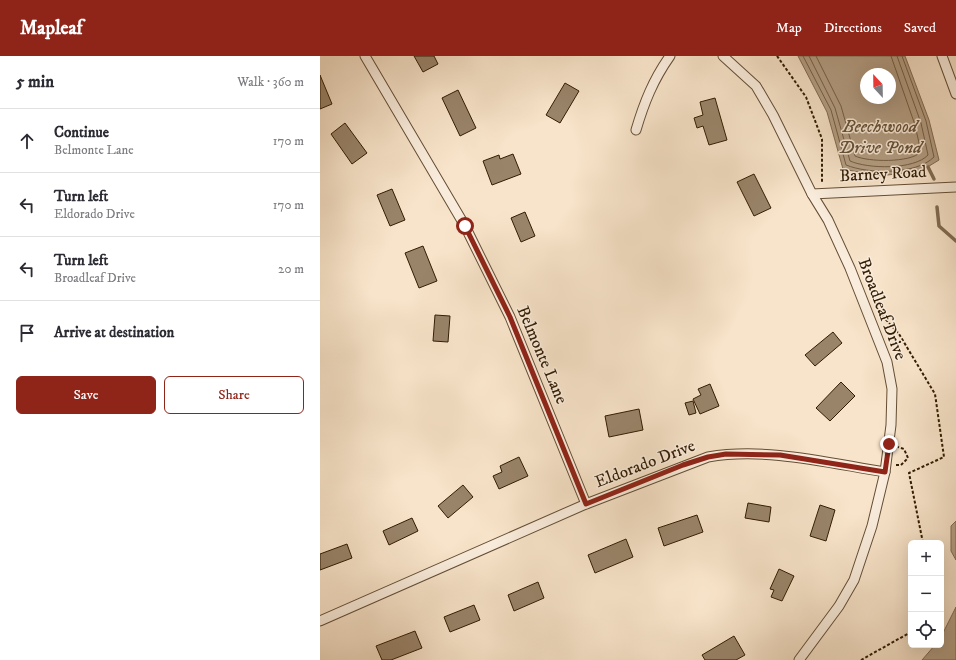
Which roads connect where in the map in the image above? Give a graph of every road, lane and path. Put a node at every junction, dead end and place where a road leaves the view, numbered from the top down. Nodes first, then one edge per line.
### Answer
1 (365, 56) edge
2 (670, 56) edge
3 (723, 56) edge
4 (777, 56) edge
5 (942, 56) edge
6 (956, 94) edge
7 (636, 130) dead end
8 (956, 187) edge
9 (816, 194) junction
10 (874, 306) dead end
11 (889, 444) junction
12 (885, 469) junction
13 (586, 504) junction
14 (922, 540) edge
15 (320, 621) edge
16 (908, 634) edge
17 (799, 660) edge
18 (861, 660) edge

1 - 13 street, Belmonte Lane
2 - 7 street
3 - 9 street, Broadleaf Drive
4 - 9 path
5 - 6 street
8 - 9 street, Barney Road
9 - 11 street, Broadleaf Drive
10 - 14 path
11 - 12 street, Broadleaf Drive
11 - 12 path
12 - 13 street, Eldorado Drive
12 - 17 street, Broadleaf Drive
13 - 15 street, Eldorado Drive
16 - 18 path

